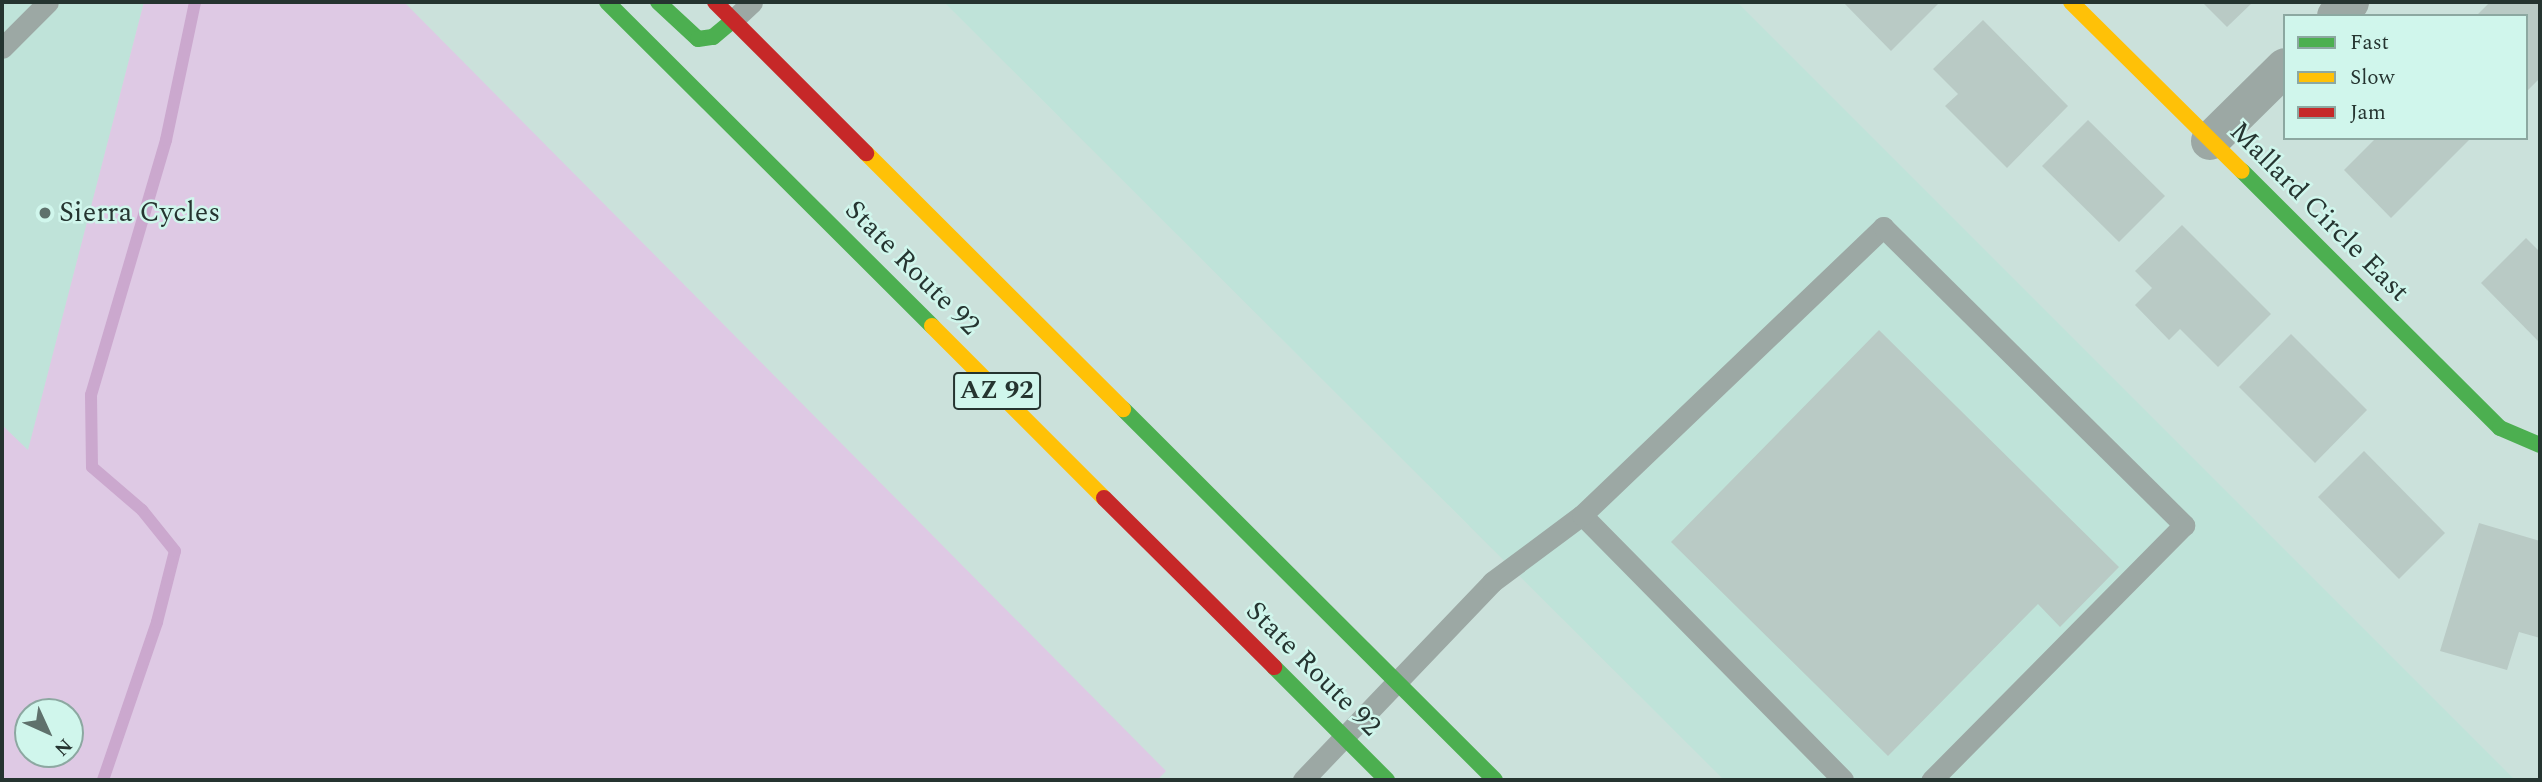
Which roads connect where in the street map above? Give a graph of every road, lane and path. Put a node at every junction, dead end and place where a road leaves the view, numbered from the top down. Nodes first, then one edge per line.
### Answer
1 (48, 2) edge
2 (607, 2) edge
3 (657, 2) edge
4 (715, 2) edge
5 (752, 2) edge
6 (2071, 2) edge
7 (733, 20) junction
8 (2, 48) edge
9 (2283, 69) edge
10 (2210, 141) junction
11 (2540, 445) edge
12 (1581, 515) junction
13 (1398, 683) junction
14 (1345, 737) junction
15 (1303, 780) edge
16 (1387, 780) edge
17 (1495, 780) edge
18 (1843, 780) edge
19 (1932, 780) edge

1 - 8 lane
2 - 14 main road, State Route 92 / AZ 92
3 - 7 main road
4 - 7 main road, State Route 92 / AZ 92
5 - 7 lane
6 - 10 main road, Mallard Circle East
7 - 13 main road, State Route 92 / AZ 92
9 - 10 street
10 - 11 main road, Mallard Circle East
12 - 13 lane
12 - 18 lane
12 - 19 lane
13 - 14 lane
13 - 17 main road, State Route 92 / AZ 92
14 - 15 lane
14 - 16 main road, State Route 92 / AZ 92

